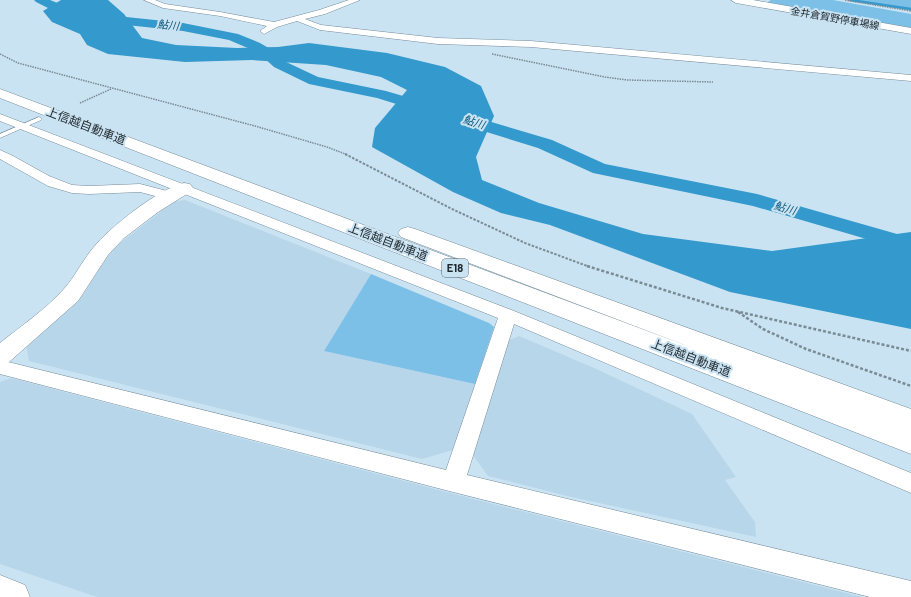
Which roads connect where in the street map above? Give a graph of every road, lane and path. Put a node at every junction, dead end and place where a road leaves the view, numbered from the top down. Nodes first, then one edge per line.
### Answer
1 (148, 0) edge
2 (356, 0) edge
3 (736, 0) edge
4 (845, 0) edge
5 (911, 11) edge
6 (297, 18) junction
7 (274, 25) junction
8 (911, 32) edge
9 (258, 34) dead end
10 (0, 54) edge
11 (489, 54) dead end
12 (911, 78) edge
13 (0, 82) edge
14 (713, 82) dead end
15 (111, 89) junction
16 (0, 93) edge
17 (80, 103) dead end
18 (0, 117) edge
19 (39, 119) dead end
20 (24, 125) junction
21 (0, 136) edge
22 (0, 154) edge
23 (177, 192) junction
24 (736, 310) junction
25 (508, 315) junction
26 (911, 351) edge
27 (0, 356) edge
28 (0, 367) edge
29 (911, 386) edge
30 (911, 420) edge
31 (911, 442) edge
32 (453, 482) junction
33 (911, 483) edge
34 (0, 592) edge
35 (911, 594) edge
36 (13, 597) edge

1 - 7 street
2 - 6 street
3 - 8 main road, 金井倉賀野停車場線
4 - 5 path
6 - 7 street
6 - 12 street
7 - 9 street
10 - 15 path
11 - 14 path
13 - 30 main road, 上信越自動車道 / E18
15 - 17 path
15 - 24 path
16 - 31 main road, 上信越自動車道 / E18
18 - 20 street
19 - 20 lane
20 - 21 lane
20 - 23 street
22 - 23 street
23 - 25 street
23 - 27 main road
24 - 26 path
24 - 29 path
25 - 32 street
25 - 33 street
28 - 32 street
32 - 35 street
34 - 36 main road

